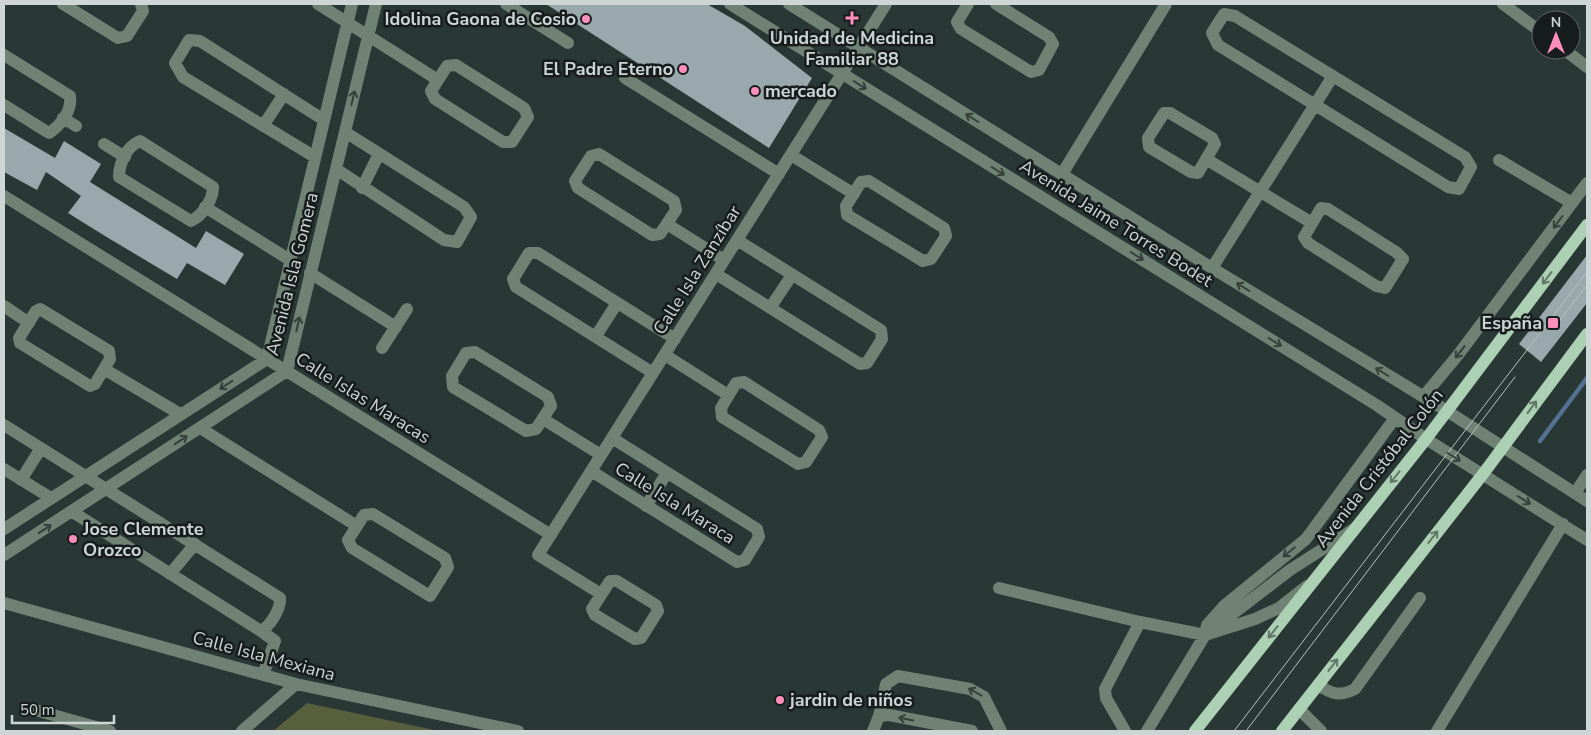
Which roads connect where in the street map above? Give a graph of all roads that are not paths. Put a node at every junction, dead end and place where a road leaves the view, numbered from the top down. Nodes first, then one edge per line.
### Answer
1 (63, 4) edge
2 (141, 4) edge
3 (318, 4) edge
4 (352, 4) edge
5 (376, 4) edge
6 (506, 4) edge
7 (730, 4) edge
8 (789, 4) edge
9 (886, 4) edge
10 (996, 4) edge
11 (1166, 4) edge
12 (1503, 4) edge
13 (963, 5) edge
14 (348, 23) junction
15 (1531, 25) edge
16 (368, 36) junction
17 (568, 43) dead end
18 (859, 47) junction
19 (4, 55) edge
20 (842, 74) junction
21 (1332, 76) junction
22 (625, 78) dead end
23 (438, 80) junction
24 (284, 94) junction
25 (4, 105) edge
26 (1314, 105) junction
27 (63, 118) junction
28 (324, 120) junction
29 (76, 126) dead end
30 (263, 126) junction
31 (345, 132) junction
32 (104, 144) dead end
33 (379, 154) junction
34 (791, 155) junction
35 (125, 157) junction
36 (315, 157) junction
37 (1206, 159) junction
38 (1499, 160) dead end
39 (336, 169) junction
40 (779, 174) junction
41 (1062, 174) junction
42 (1587, 183) edge
43 (362, 188) junction
44 (1260, 192) junction
45 (854, 194) junction
46 (4, 196) edge
47 (1572, 203) junction
48 (206, 207) junction
49 (667, 224) junction
50 (1312, 224) junction
51 (1587, 225) edge
52 (737, 240) junction
53 (290, 260) junction
54 (724, 260) junction
55 (1212, 268) junction
56 (310, 273) junction
57 (716, 274) junction
58 (792, 275) junction
59 (617, 303) junction
60 (4, 306) edge
61 (770, 308) junction
62 (407, 309) dead end
63 (29, 323) junction
64 (396, 327) junction
65 (1587, 334) edge
66 (596, 336) junction
67 (675, 339) junction
68 (382, 348) dead end
69 (665, 355) junction
70 (266, 359) junction
71 (104, 369) junction
72 (287, 371) junction
73 (653, 373) junction
74 (728, 395) junction
75 (1423, 397) junction
76 (1447, 411) junction
77 (180, 414) junction
78 (1395, 418) junction
79 (543, 419) junction
80 (4, 425) edge
81 (200, 428) junction
82 (612, 438) junction
83 (1426, 439) junction
84 (1504, 446) junction
85 (41, 448) junction
86 (601, 456) junction
87 (4, 469) edge
88 (591, 471) junction
89 (667, 473) junction
90 (1483, 474) junction
91 (1587, 475) edge
92 (86, 476) junction
93 (21, 480) junction
94 (106, 488) junction
95 (1575, 493) junction
96 (51, 498) junction
97 (1587, 500) edge
98 (646, 506) junction
99 (72, 511) junction
100 (1563, 524) junction
101 (357, 526) junction
102 (4, 528) edge
103 (1354, 529) junction
104 (551, 535) junction
105 (1587, 540) edge
106 (194, 544) junction
107 (4, 555) edge
108 (170, 574) junction
109 (1311, 583) junction
110 (999, 588) dead end
111 (601, 594) junction
112 (1420, 598) dead end
113 (4, 603) edge
114 (1140, 622) junction
115 (260, 632) junction
116 (1205, 635) junction
117 (263, 675) junction
118 (296, 684) junction
119 (1318, 684) junction
120 (32, 709) dead end
121 (1299, 709) junction
122 (879, 716) junction
123 (463, 725) edge
124 (110, 731) edge
125 (242, 731) edge
126 (518, 731) edge
127 (873, 731) edge
128 (972, 731) edge
129 (1001, 731) edge
130 (1125, 731) edge
131 (1147, 731) edge
132 (1195, 731) edge
133 (1282, 731) edge
134 (1321, 731) edge
135 (1437, 731) edge

1 - 2 street
3 - 14 street
4 - 14 street, Avenida Isla Gomera
5 - 16 street, Avenida Isla Gomera
6 - 17 street
7 - 20 street, Avenida Jaime Torres Bodet
8 - 18 street, Avenida Jaime Torres Bodet
9 - 18 street, Calle Isla Zanzíbar
10 - 13 street
11 - 41 street
12 - 15 street
14 - 16 street
14 - 28 street, Avenida Isla Gomera
16 - 23 street
31 -> 16 street, Avenida Isla Gomera
18 - 20 street, Calle Isla Zanzíbar
41 -> 18 street, Avenida Jaime Torres Bodet
19 - 27 street
20 - 34 street, Calle Isla Zanzíbar
20 -> 78 street, Avenida Jaime Torres Bodet
21 - 26 street
21 - 26 street
21 - 26 street
22 - 40 street
23 - 23 street
24 - 28 street
24 - 30 street
24 - 30 street
25 - 27 street
26 - 44 street
27 - 29 street
28 - 36 street, Avenida Isla Gomera
30 - 36 street
31 - 33 street
31 - 39 street, Avenida Isla Gomera
32 - 35 street
33 - 43 street
33 - 43 street
34 - 40 street, Calle Isla Zanzíbar
34 - 45 street
35 - 48 street
35 - 48 street
36 - 53 street, Avenida Isla Gomera
37 - 37 street
37 - 44 street
38 - 47 street
39 - 43 street
39 - 56 street, Avenida Isla Gomera
40 - 52 street, Calle Isla Zanzíbar
41 - 55 street, Avenida Jaime Torres Bodet
42 - 47 street
44 - 50 street
44 - 55 street
45 - 45 street
46 - 70 street, Calle Islas Maracas
47 -> 75 street
48 - 53 street
49 - 49 street
49 - 54 street
50 - 50 street
51 -> 76 main road, Avenida Cristóbal Colón
52 - 54 street, Calle Isla Zanzíbar
52 - 58 street
53 - 70 street, Avenida Isla Gomera
54 - 57 street, Calle Isla Zanzíbar
75 -> 55 street, Avenida Jaime Torres Bodet
56 - 64 street
72 -> 56 street, Avenida Isla Gomera
57 - 61 street
57 - 67 street, Calle Isla Zanzíbar
58 - 61 street
58 - 61 street
59 - 66 street
59 - 66 street
59 - 67 street
60 - 63 street
62 - 64 street
63 - 71 street
63 - 71 street
64 - 68 street
84 -> 65 main road
66 - 73 street
67 - 69 street, Calle Isla Zanzíbar
69 - 73 street, Calle Isla Zanzíbar
69 - 74 street
70 - 72 street, Calle Islas Maracas
70 -> 77 street, Avenida Isla Gomera
71 - 77 street
72 - 81 street, Avenida Isla Gomera
72 - 104 street, Calle Islas Maracas
73 - 82 street, Calle Isla Zanzíbar
74 - 74 street
75 - 76 street, Avenida Jaime Torres Bodet
76 - 83 main road, Avenida Cristóbal Colón
76 - 84 street, Avenida Jaime Torres Bodet
77 - 92 street, Avenida Isla Gomera
78 - 83 street, Avenida Jaime Torres Bodet
78 -> 116 street
79 - 79 street
79 - 86 street, Calle Isla Maraca
80 - 85 street
94 -> 81 street, Avenida Isla Gomera
81 - 101 street
82 - 86 street, Calle Isla Zanzíbar
82 - 89 street, Calle Isla Maraca
83 -> 90 street, Avenida Jaime Torres Bodet
83 -> 103 main road, Avenida Cristóbal Colón
84 - 90 main road
84 - 95 street, Avenida Jaime Torres Bodet
85 - 92 street
85 - 93 street
86 - 88 street, Calle Isla Zanzíbar
87 - 93 street
88 - 98 street, Calle Isla Maraca
88 - 104 street, Calle Isla Zanzíbar
89 - 98 street
89 - 98 street, Calle Isla Maraca
90 -> 100 street, Avenida Jaime Torres Bodet
119 -> 90 main road
91 - 95 street
92 - 94 street
92 - 96 street, Avenida Isla Gomera
93 - 96 street
94 - 99 street, Avenida Isla Gomera
94 - 106 street
95 - 97 street, Avenida Jaime Torres Bodet
96 - 102 street, Avenida Isla Gomera
107 -> 99 street, Avenida Isla Gomera
99 - 108 street
100 - 105 street, Avenida Jaime Torres Bodet
100 - 135 street
101 - 101 street
103 - 109 main road, Avenida Cristóbal Colón
103 - 116 street
104 - 111 street, Calle Isla Zanzíbar
106 - 108 street
106 - 115 street
108 - 115 street
109 - 116 street
109 -> 132 main road, Avenida Cristóbal Colón
110 - 114 street
111 - 111 street
112 - 119 street
113 - 117 street, Calle Isla Mexiana
114 - 116 street
114 - 130 street
115 - 117 street
116 - 131 street
117 - 118 street, Calle Isla Mexiana
118 - 123 street, Calle Isla Mexiana
118 - 125 street
119 - 121 main road
120 - 124 street
121 - 133 main road
121 - 134 street
122 - 127 street
128 -> 122 street
129 -> 122 street
123 - 126 street, Calle Isla Mexiana

